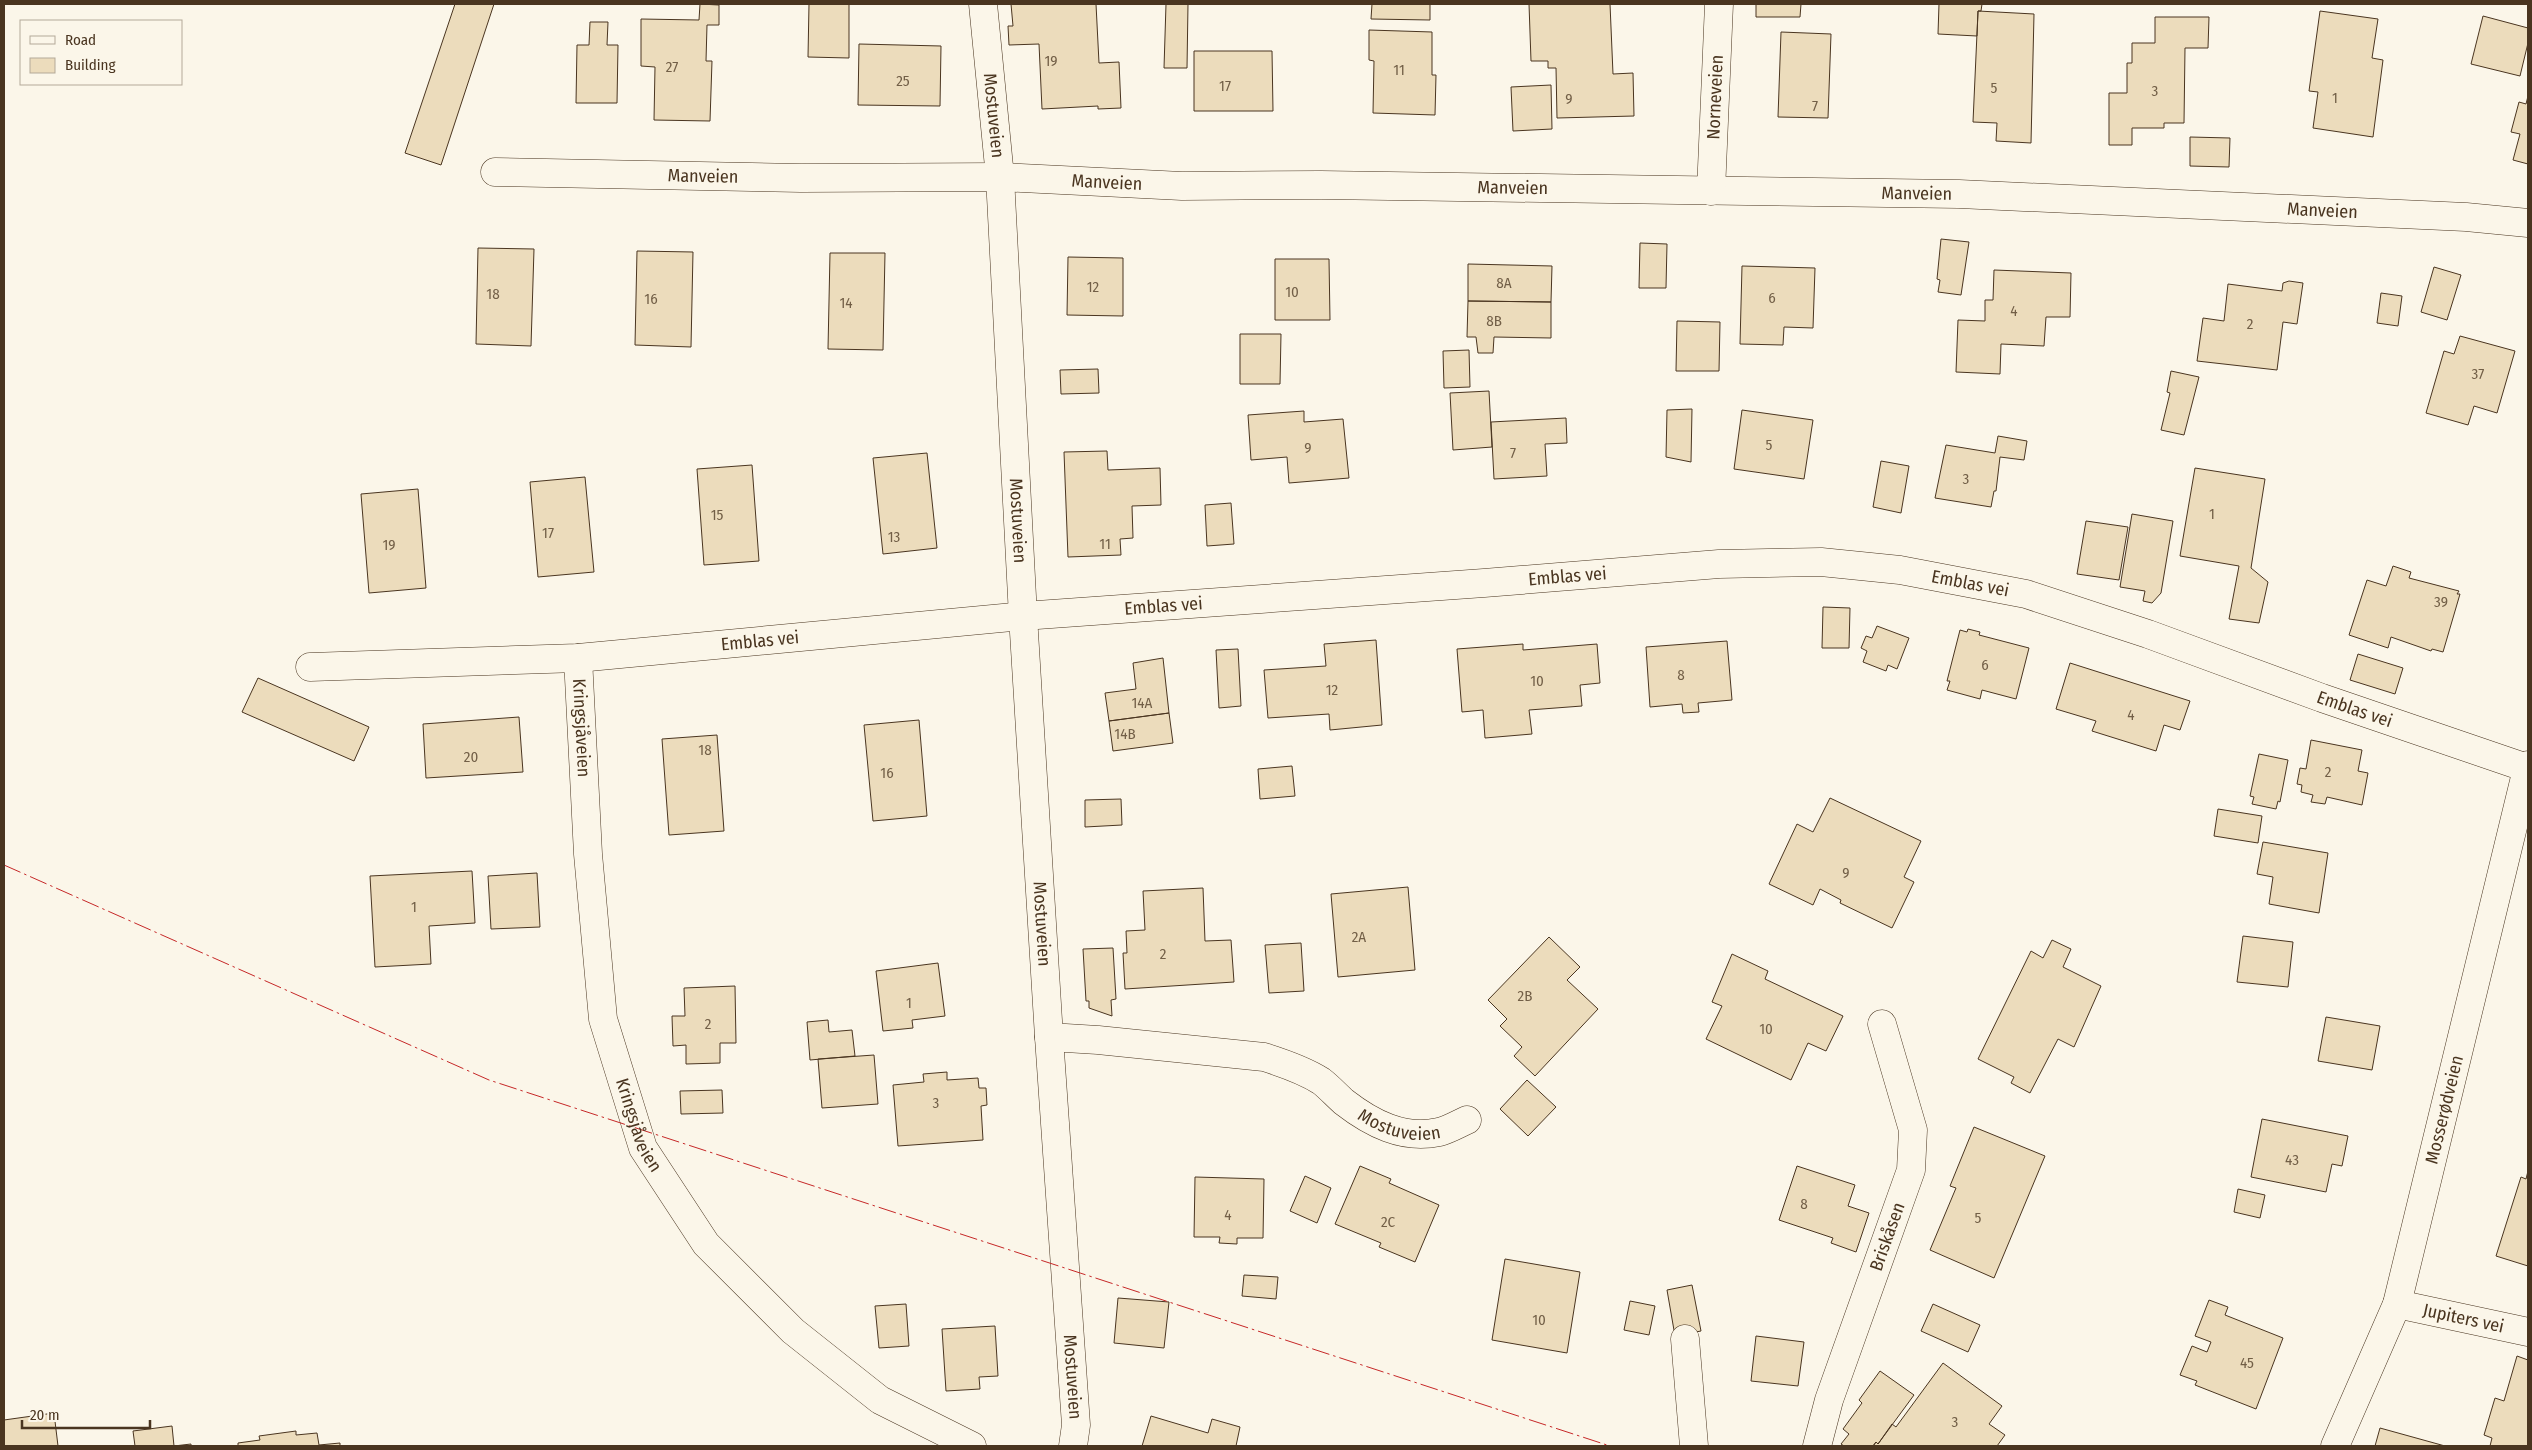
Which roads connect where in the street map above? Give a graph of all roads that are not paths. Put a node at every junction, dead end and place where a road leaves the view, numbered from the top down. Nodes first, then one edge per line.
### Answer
1 (983, 4) edge
2 (1719, 4) edge
3 (495, 172) dead end
4 (1000, 177) junction
5 (1711, 191) junction
6 (2528, 223) edge
7 (1023, 616) junction
8 (578, 658) junction
9 (310, 667) dead end
10 (2528, 766) edge
11 (1882, 1024) dead end
12 (1049, 1037) junction
13 (1467, 1120) dead end
14 (2397, 1304) junction
15 (2528, 1332) edge
16 (1685, 1339) dead end
17 (972, 1446) edge
18 (1074, 1446) edge
19 (1694, 1446) edge
20 (1817, 1446) edge
21 (2335, 1446) edge

1 - 4 street, Mostuveien
2 - 5 street, Norneveien
3 - 4 street, Manveien
4 - 5 street, Manveien
4 - 7 street, Mostuveien
5 - 6 street, Manveien
7 - 8 street, Emblas vei
7 - 10 street, Emblas vei
7 - 12 street, Mostuveien
8 - 9 street, Emblas vei
8 - 17 street, Kringsjåveien
10 - 14 street, Mosserødveien
11 - 20 street, Briskåsen
12 - 13 street, Mostuveien
12 - 18 street, Mostuveien
14 - 15 street, Jupiters vei
14 - 21 street, Mosserødveien
16 - 19 street

